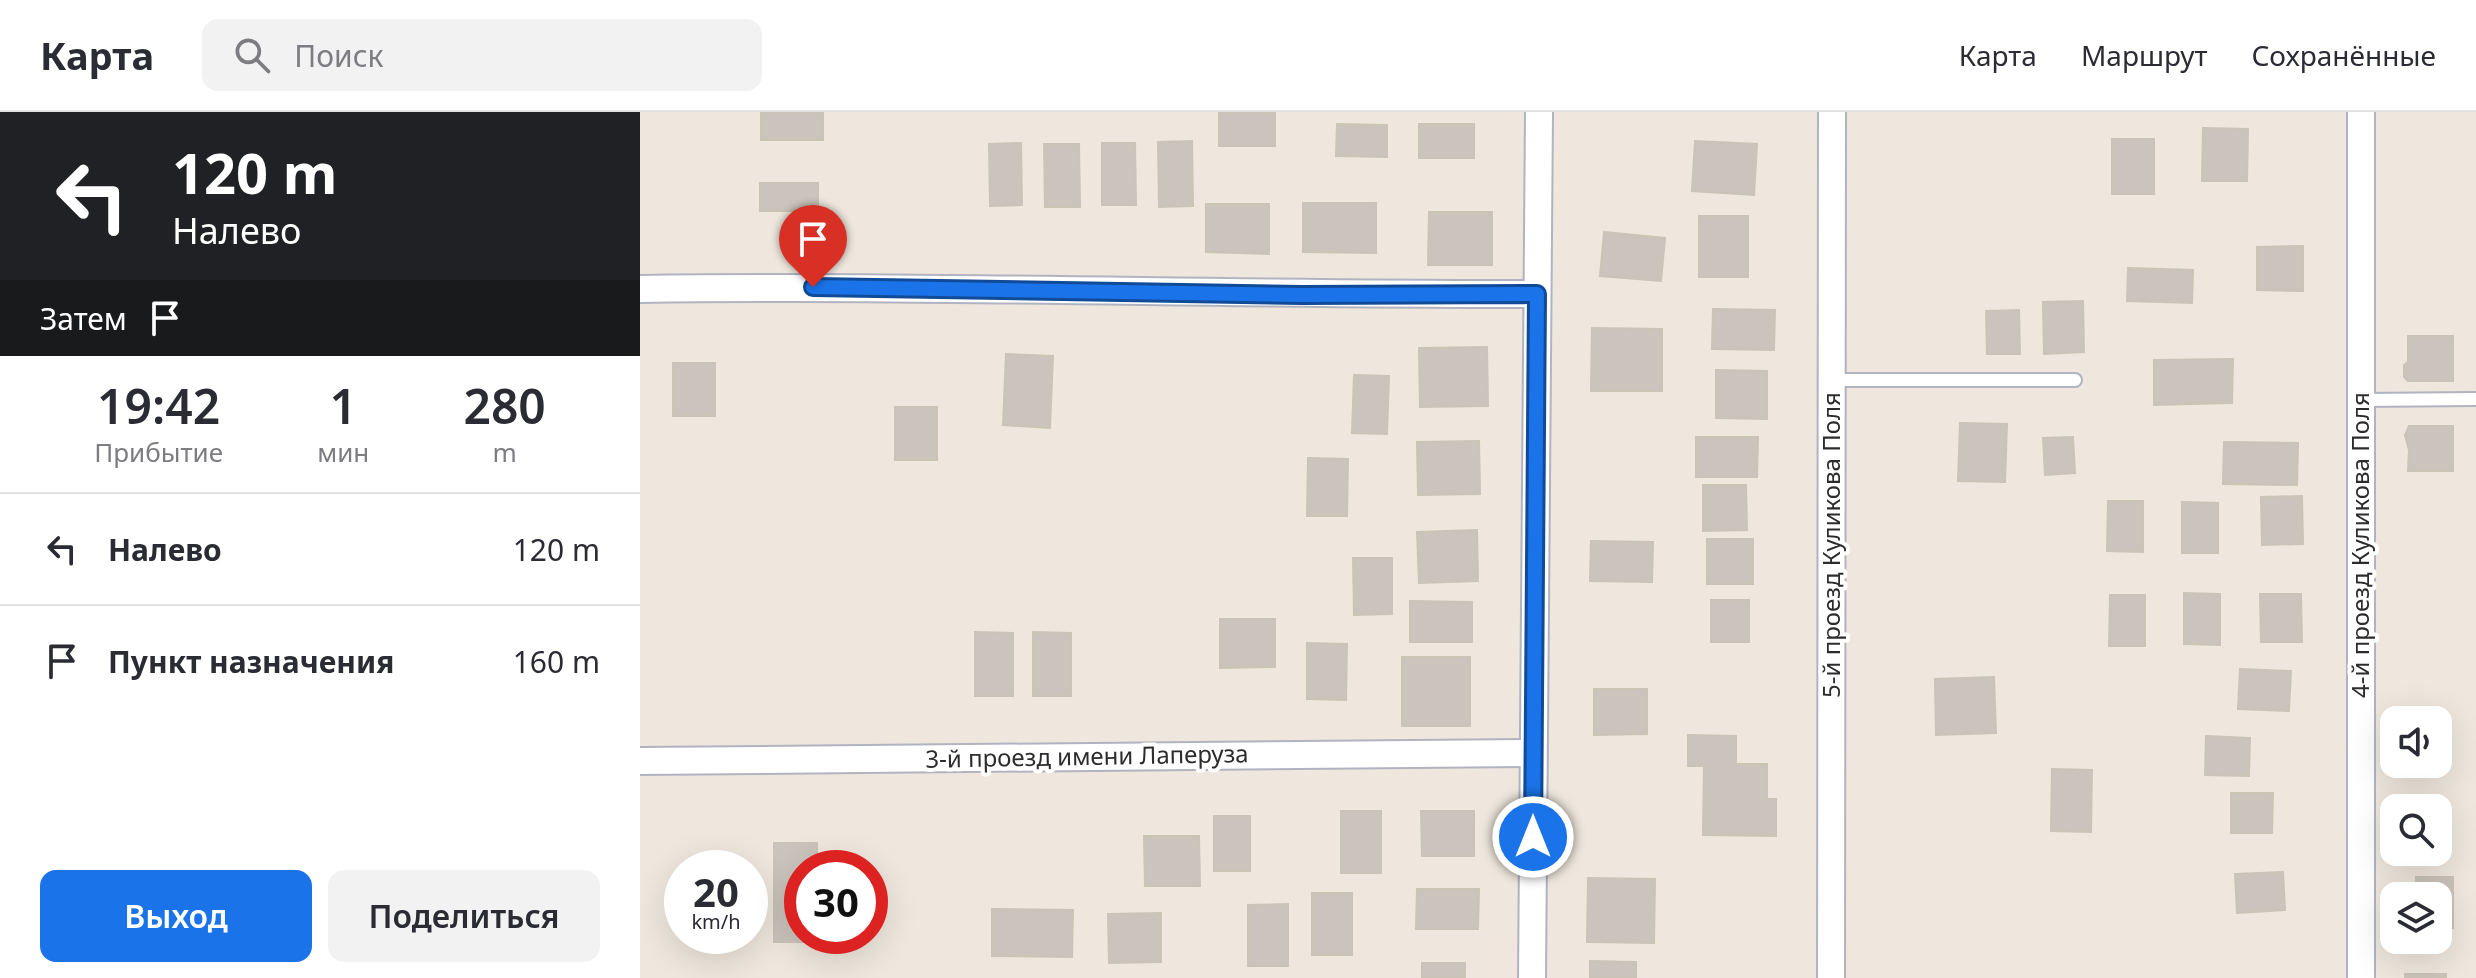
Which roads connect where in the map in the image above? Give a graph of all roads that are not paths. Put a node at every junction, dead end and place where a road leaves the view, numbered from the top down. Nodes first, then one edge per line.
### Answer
1 (1539, 112) edge
2 (1832, 112) edge
3 (2361, 112) edge
4 (640, 289) edge
5 (1537, 294) junction
6 (1832, 380) junction
7 (2075, 380) dead end
8 (2476, 399) edge
9 (2361, 400) junction
10 (1533, 753) junction
11 (640, 761) edge
12 (1532, 978) edge
13 (1831, 978) edge
14 (2361, 978) edge

1 - 5 street
2 - 6 street, 5-й проезд Куликова Поля
3 - 9 street, 4-й проезд Куликова Поля
4 - 5 street
5 - 10 street
6 - 7 lane
6 - 13 street, 5-й проезд Куликова Поля
8 - 9 lane
9 - 14 street, 4-й проезд Куликова Поля
10 - 11 street, 3-й проезд имени Лаперуза
10 - 12 street

